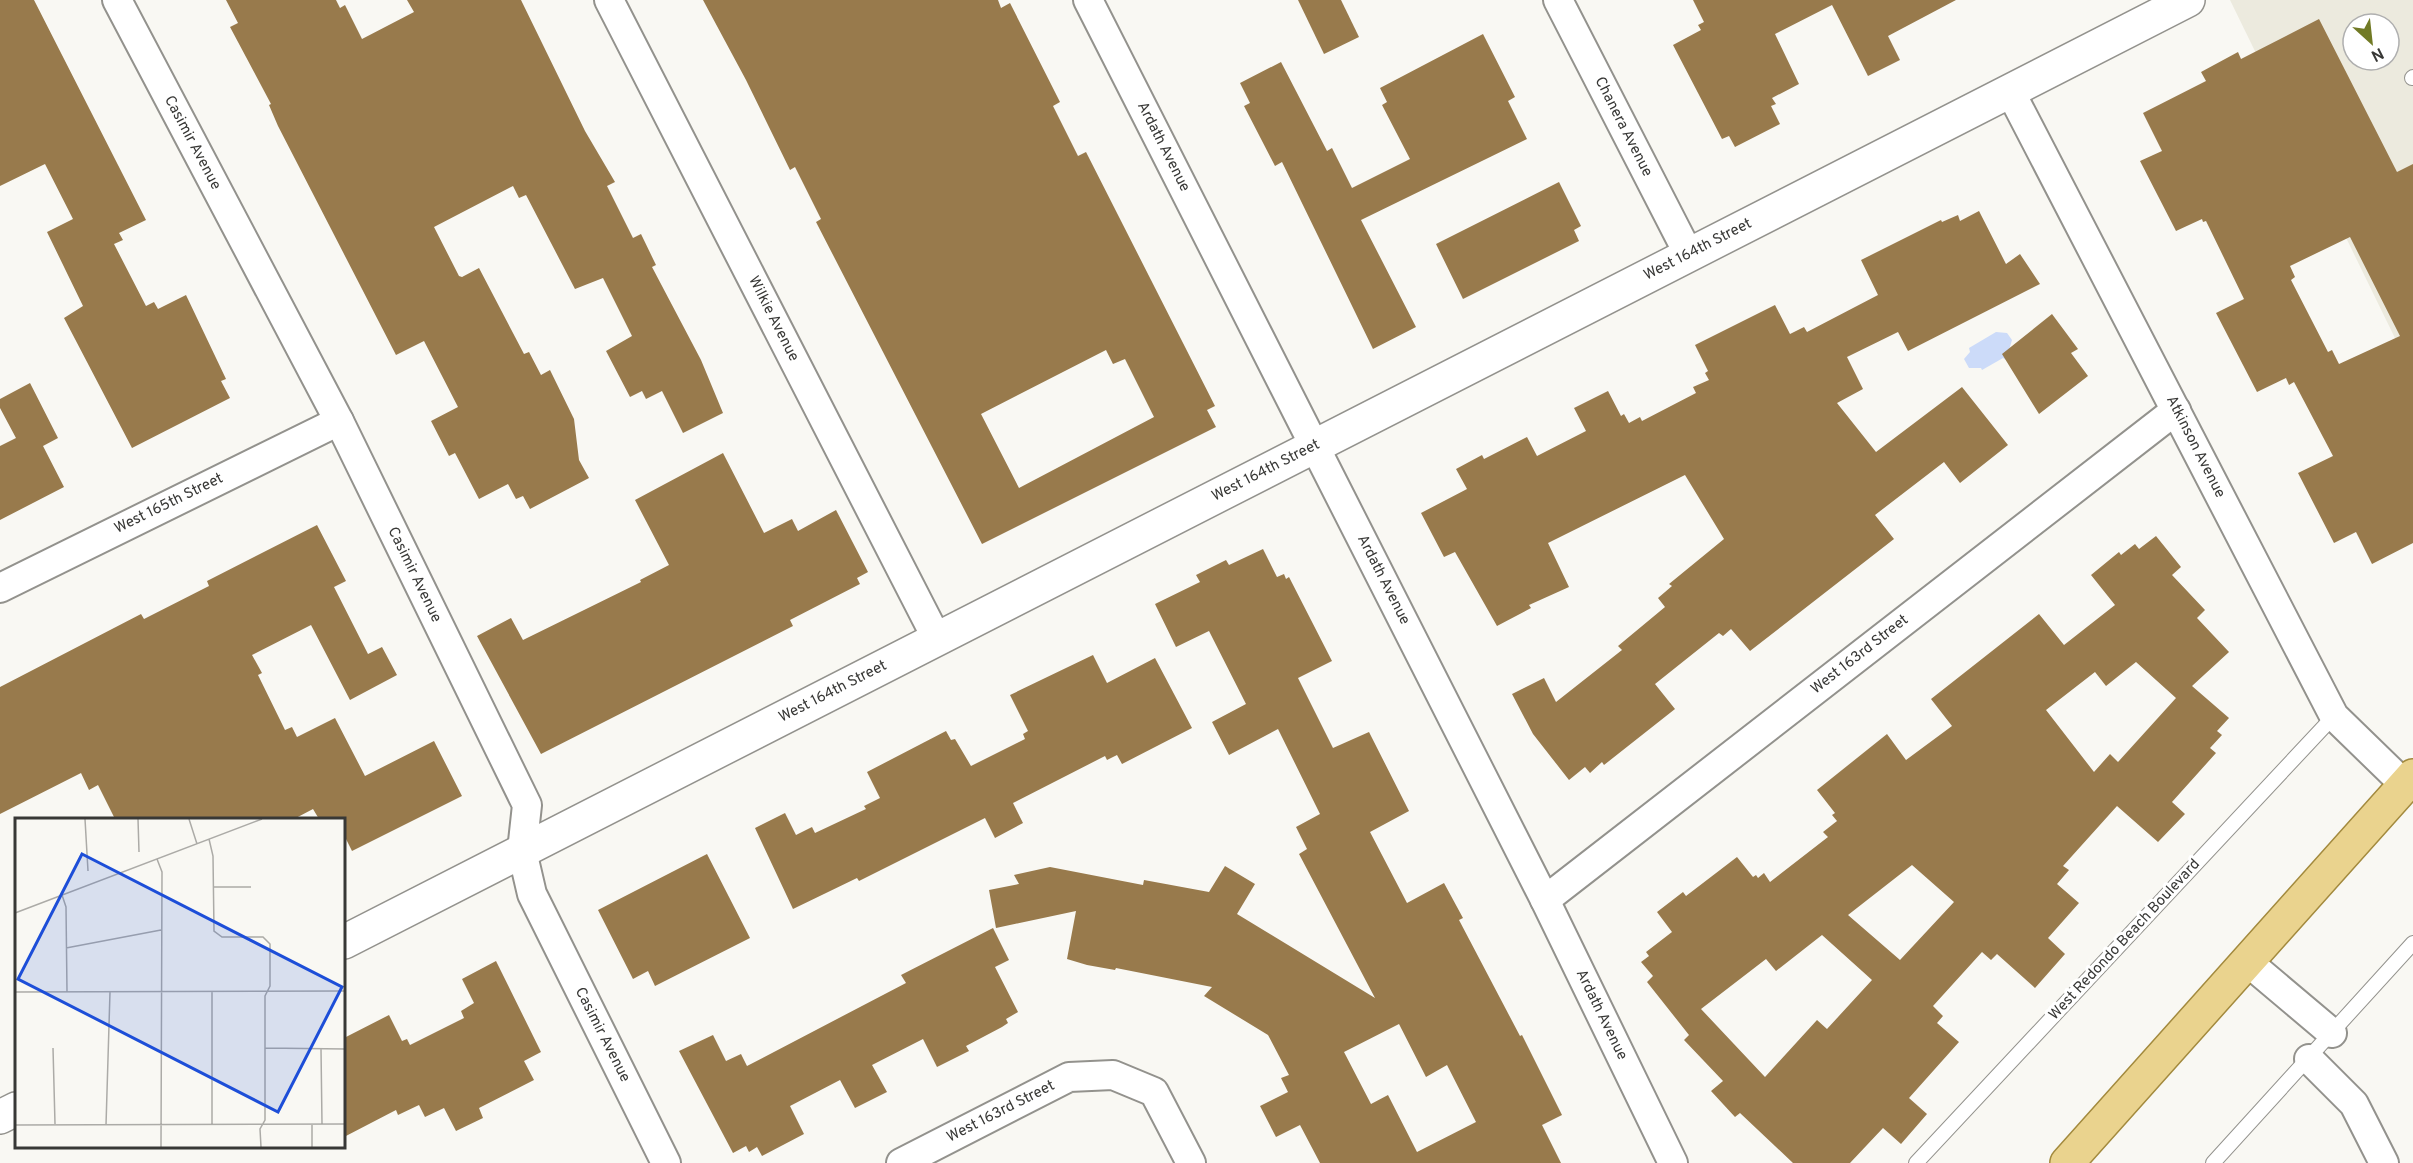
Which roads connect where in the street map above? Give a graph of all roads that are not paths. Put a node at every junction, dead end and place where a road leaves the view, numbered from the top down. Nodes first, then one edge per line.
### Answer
1 (117, 0) edge
2 (609, 0) edge
3 (1088, 0) edge
4 (1558, 0) edge
5 (2188, 0) edge
6 (2010, 91) junction
7 (1689, 255) junction
8 (2176, 410) junction
9 (339, 421) junction
10 (1315, 446) junction
11 (0, 588) edge
12 (937, 639) junction
13 (2334, 716) junction
14 (2409, 781) edge
15 (522, 851) junction
16 (1545, 900) junction
17 (345, 941) edge
18 (2413, 943) edge
19 (2249, 963) junction
20 (2332, 1033) junction
21 (2309, 1059) junction
22 (15, 1110) edge
23 (0, 1118) edge
24 (666, 1163) edge
25 (901, 1163) edge
26 (1191, 1163) edge
27 (1673, 1163) edge
28 (1916, 1163) edge
29 (2067, 1163) edge
30 (2213, 1163) edge
31 (2384, 1163) edge

1 - 9 street, Casimir Avenue
2 - 12 street, Wilkie Avenue
3 - 10 street, Ardath Avenue
4 - 7 street, Chanera Avenue
5 - 6 street, West 164th Street
6 - 7 street, West 164th Street
6 - 8 street, Atkinson Avenue
7 - 10 street, West 164th Street
8 - 13 street, Atkinson Avenue
8 - 16 street, West 163rd Street
9 - 11 street, West 165th Street
9 - 15 street, Casimir Avenue
10 - 12 street, West 164th Street
10 - 16 street, Ardath Avenue
12 - 15 street, West 164th Street
13 - 14 street, Atkinson Avenue
13 - 28 lane, West Redondo Beach Boulevard
14 - 19 main road
15 - 17 street, West 164th Street
15 - 24 street, Casimir Avenue
16 - 27 street, Ardath Avenue
18 - 20 lane
19 - 20 street
19 - 29 main road
20 - 21 lane
21 - 30 lane
21 - 31 street
22 - 23 street
25 - 26 street, West 163rd Street

